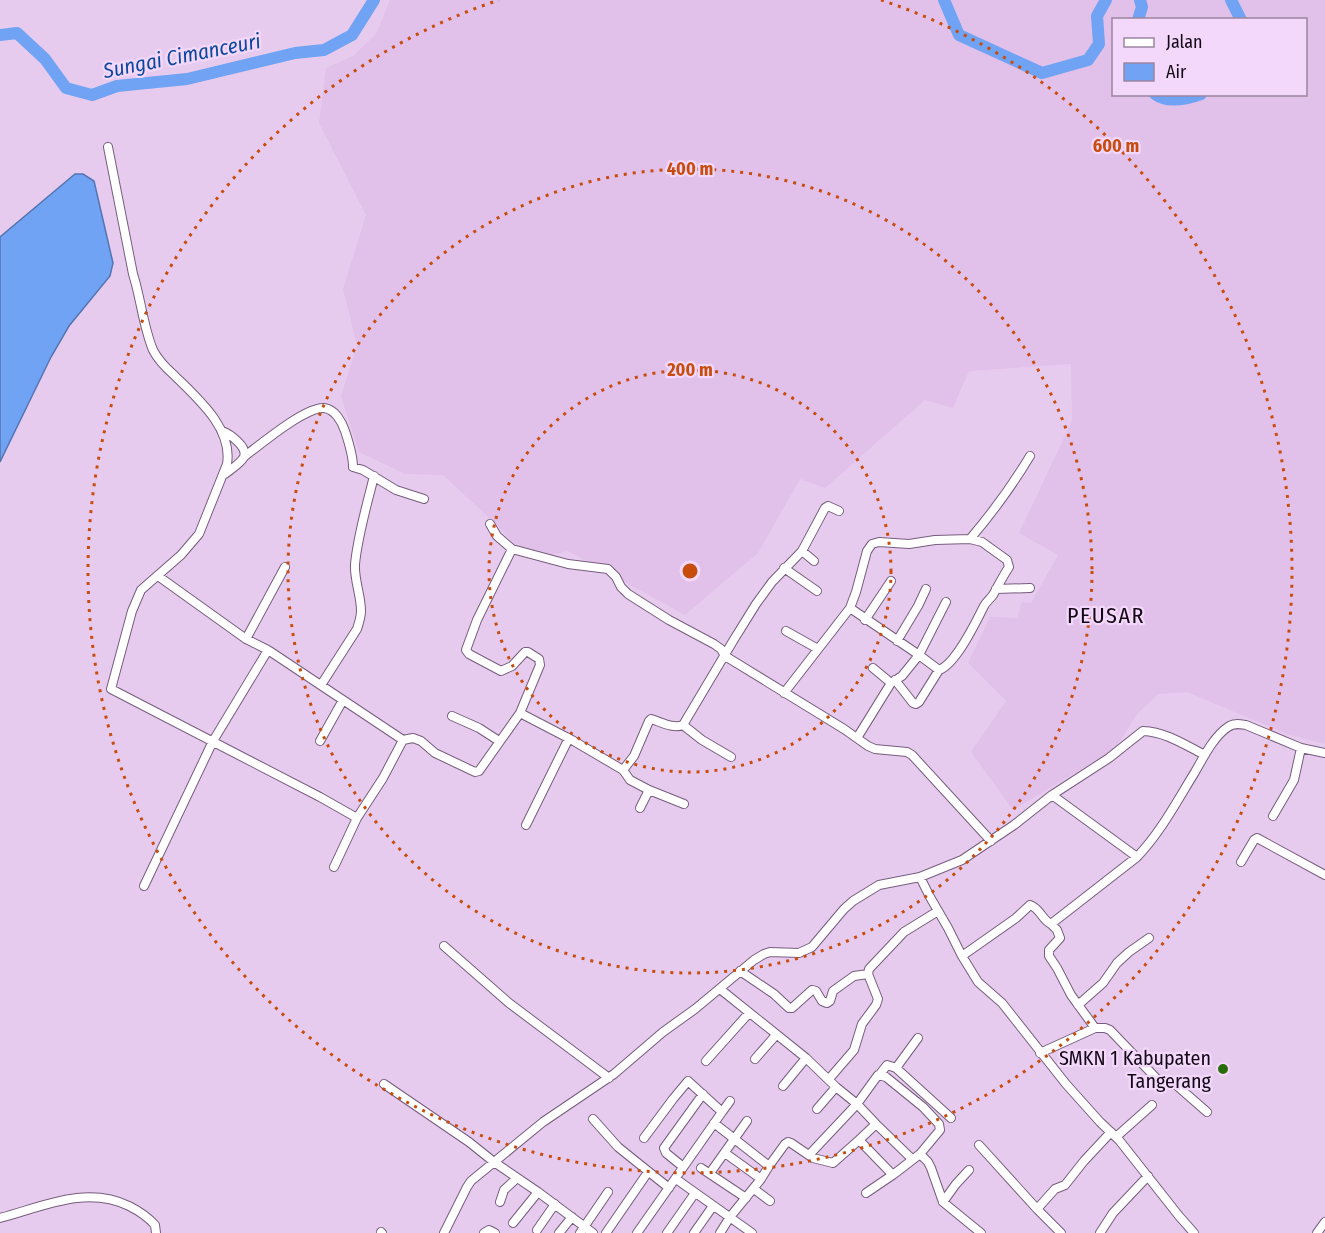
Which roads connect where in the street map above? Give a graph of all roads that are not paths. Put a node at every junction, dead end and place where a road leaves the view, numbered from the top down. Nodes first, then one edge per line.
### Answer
1 (108, 147) dead end
2 (222, 431) junction
3 (245, 456) junction
4 (1030, 456) dead end
5 (222, 476) junction
6 (374, 476) junction
7 (424, 499) dead end
8 (839, 511) dead end
9 (490, 524) dead end
10 (970, 539) junction
11 (512, 549) junction
12 (802, 551) junction
13 (814, 561) dead end
14 (285, 567) dead end
15 (784, 568) junction
16 (158, 576) junction
17 (891, 580) dead end
18 (1030, 588) dead end
19 (926, 589) dead end
20 (996, 589) junction
21 (817, 591) dead end
22 (946, 602) dead end
23 (850, 608) junction
24 (865, 620) junction
25 (786, 631) dead end
26 (246, 639) junction
27 (897, 641) junction
28 (818, 649) junction
29 (268, 650) junction
30 (919, 655) junction
31 (725, 656) junction
32 (873, 668) dead end
33 (939, 670) junction
34 (893, 681) junction
35 (321, 686) junction
36 (784, 693) junction
37 (343, 700) junction
38 (520, 712) junction
39 (452, 716) dead end
40 (683, 725) junction
41 (569, 738) junction
42 (857, 738) junction
43 (213, 741) junction
44 (320, 741) dead end
45 (403, 741) junction
46 (499, 741) junction
47 (1301, 748) junction
48 (1325, 753) edge
49 (1205, 755) junction
50 (731, 758) dead end
51 (623, 770) junction
52 (649, 790) junction
53 (1052, 795) junction
54 (684, 804) dead end
55 (640, 808) dead end
56 (1273, 816) dead end
57 (357, 818) junction
58 (526, 825) dead end
59 (991, 841) junction
60 (1137, 857) junction
61 (1240, 862) dead end
62 (334, 867) dead end
63 (1325, 875) edge
64 (920, 877) junction
65 (144, 886) dead end
66 (938, 911) junction
67 (1051, 924) junction
68 (1149, 938) dead end
69 (444, 946) dead end
70 (962, 956) junction
71 (740, 971) junction
72 (868, 974) junction
73 (720, 989) junction
74 (1078, 1005) junction
75 (749, 1013) junction
76 (1095, 1028) junction
77 (776, 1035) junction
78 (918, 1038) dead end
79 (1041, 1053) junction
80 (806, 1058) junction
81 (755, 1059) dead end
82 (706, 1061) dead end
83 (896, 1068) junction
84 (880, 1074) junction
85 (609, 1078) junction
86 (829, 1079) junction
87 (384, 1084) dead end
88 (783, 1086) dead end
89 (836, 1087) junction
90 (703, 1094) junction
91 (730, 1101) dead end
92 (857, 1104) junction
93 (1152, 1105) dead end
94 (817, 1109) dead end
95 (722, 1112) junction
96 (1207, 1112) dead end
97 (951, 1118) dead end
98 (593, 1119) dead end
99 (747, 1121) dead end
100 (714, 1123) junction
101 (876, 1124) junction
102 (1113, 1135) junction
103 (644, 1138) dead end
104 (734, 1139) junction
105 (860, 1140) junction
106 (979, 1145) dead end
107 (725, 1153) junction
108 (809, 1155) junction
109 (916, 1157) junction
110 (494, 1162) junction
111 (682, 1166) junction
112 (769, 1166) junction
113 (701, 1168) dead end
114 (969, 1170) dead end
115 (648, 1172) junction
116 (710, 1173) junction
117 (894, 1174) junction
118 (1148, 1176) junction
119 (517, 1178) junction
120 (676, 1179) junction
121 (761, 1179) junction
122 (669, 1188) junction
123 (754, 1189) junction
124 (608, 1191) dead end
125 (538, 1192) junction
126 (695, 1193) junction
127 (866, 1193) dead end
128 (746, 1198) junction
129 (770, 1200) dead end
130 (500, 1202) dead end
131 (943, 1202) junction
132 (555, 1204) junction
133 (713, 1206) junction
134 (1037, 1209) junction
135 (572, 1217) junction
136 (730, 1217) junction
137 (0, 1218) edge
138 (1325, 1222) edge
139 (513, 1223) dead end
140 (582, 1229) edge
141 (537, 1230) dead end
142 (156, 1233) edge
143 (445, 1233) edge
144 (484, 1233) edge
145 (495, 1233) edge
146 (559, 1233) edge
147 (593, 1233) edge
148 (606, 1233) edge
149 (637, 1233) edge
150 (667, 1233) edge
151 (694, 1233) edge
152 (720, 1233) edge
153 (752, 1233) edge
154 (981, 1233) edge
155 (1061, 1233) edge
156 (1100, 1233) edge
157 (1194, 1233) edge
158 (1317, 1233) edge

1 - 2 street
2 - 3 street
2 - 5 street
3 - 5 street
3 - 6 street
4 - 10 street
5 - 16 street
6 - 7 street
6 - 35 street
8 - 12 street
9 - 11 street
10 - 20 street
10 - 23 street
11 - 31 street
11 - 38 street
12 - 13 street
12 - 15 street
14 - 26 street
15 - 21 street
15 - 31 street
16 - 26 street
16 - 43 street
17 - 24 street
18 - 20 street
19 - 27 street
20 - 33 street
22 - 30 street
23 - 24 street
23 - 28 street
24 - 27 street
25 - 28 street
26 - 29 street
27 - 30 street
28 - 36 street
29 - 35 street
29 - 43 street
30 - 33 street
30 - 34 street
31 - 36 street
31 - 40 street
32 - 34 street
33 - 34 street
34 - 42 street
35 - 37 street
36 - 42 street
37 - 44 street
37 - 45 street
38 - 41 street
38 - 46 street
39 - 46 street
40 - 50 street
40 - 51 street
41 - 51 street
41 - 58 street
42 - 59 street
43 - 57 street
43 - 65 street
45 - 46 street
45 - 57 street
47 - 48 street
47 - 49 street
47 - 56 street
49 - 53 street
49 - 60 street
51 - 52 street
52 - 54 street
52 - 55 street
53 - 59 street
53 - 60 street
57 - 62 street
59 - 64 street
60 - 67 street
61 - 63 street
64 - 66 street
64 - 71 street
66 - 70 street
66 - 72 street
67 - 70 street
67 - 74 street
68 - 74 street
69 - 85 street
70 - 79 street
71 - 72 street
71 - 73 street
72 - 86 street
73 - 75 street
73 - 85 street
74 - 76 street
75 - 77 street
75 - 82 street
76 - 79 street
76 - 96 street
77 - 80 street
77 - 81 street
78 - 83 street
79 - 102 street
80 - 86 street
80 - 88 street
83 - 84 street
83 - 97 street
84 - 92 street
84 - 109 street
85 - 110 street
86 - 89 street
87 - 110 street
89 - 92 street
89 - 94 street
90 - 95 street
90 - 103 street
90 - 111 street
91 - 95 street
92 - 101 street
92 - 108 street
93 - 102 street
95 - 100 street
98 - 115 street
99 - 104 street
100 - 104 street
100 - 111 street
101 - 105 street
101 - 109 street
102 - 118 street
102 - 134 street
104 - 107 street
104 - 112 street
105 - 108 street
105 - 117 street
106 - 134 street
107 - 116 street
107 - 121 street
108 - 112 street
109 - 117 street
109 - 131 street
110 - 119 street
110 - 143 street
111 - 120 street
112 - 121 street
113 - 116 street
114 - 131 street
115 - 122 street
115 - 148 street
116 - 128 street
117 - 127 street
118 - 156 street
118 - 157 street
119 - 125 street
119 - 130 street
120 - 122 street
120 - 126 street
121 - 123 street
122 - 149 street
123 - 128 street
123 - 129 street
124 - 140 street
125 - 132 street
125 - 139 street
126 - 133 street
126 - 150 street
128 - 136 street
131 - 154 street
132 - 135 street
132 - 141 street
133 - 136 street
133 - 151 street
134 - 155 street
135 - 140 street
135 - 146 street
136 - 152 street
136 - 153 street
137 - 142 street
138 - 158 street
140 - 147 street
144 - 145 street

